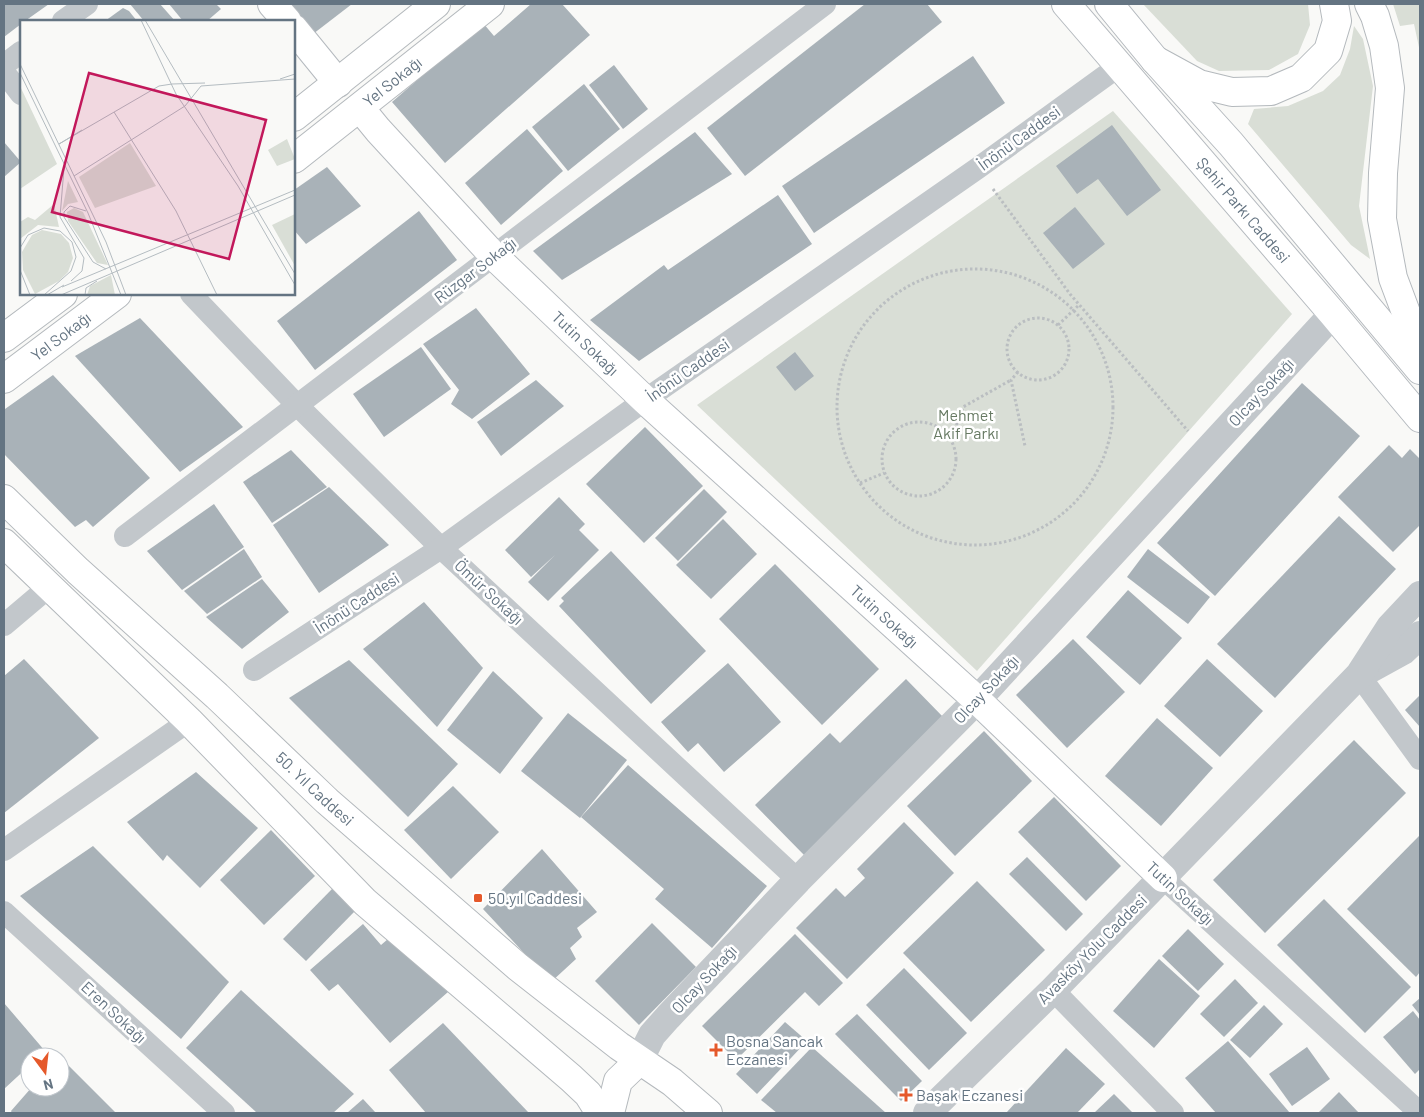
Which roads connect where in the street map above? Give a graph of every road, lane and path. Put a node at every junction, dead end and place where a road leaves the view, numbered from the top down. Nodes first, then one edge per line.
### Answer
1 (87, 4) edge
2 (272, 4) edge
3 (436, 4) edge
4 (490, 4) edge
5 (825, 4) edge
6 (1066, 4) edge
7 (1109, 4) edge
8 (1334, 4) edge
9 (1369, 4) edge
10 (64, 20) edge
11 (286, 20) edge
12 (295, 31) edge
13 (20, 53) edge
14 (1155, 60) junction
15 (4, 65) edge
16 (1119, 66) junction
17 (4, 72) edge
18 (338, 83) junction
19 (20, 93) edge
20 (360, 108) junction
21 (295, 116) edge
22 (295, 158) edge
23 (978, 168) junction
24 (493, 255) junction
25 (62, 295) edge
26 (116, 295) edge
27 (192, 295) edge
28 (1079, 305) junction
29 (1074, 308) junction
30 (1333, 314) junction
31 (1058, 325) junction
32 (4, 338) edge
33 (1420, 350) edge
34 (1420, 370) edge
35 (1018, 372) junction
36 (4, 379) edge
37 (1012, 380) junction
38 (644, 400) junction
39 (298, 405) junction
40 (1420, 418) edge
41 (951, 440) junction
42 (1025, 446) dead end
43 (1206, 452) junction
44 (884, 473) junction
45 (859, 483) junction
46 (4, 499) edge
47 (125, 536) dead end
48 (4, 543) edge
49 (442, 548) junction
50 (49, 587) junction
51 (1420, 595) edge
52 (4, 624) edge
53 (1420, 635) edge
54 (254, 670) dead end
55 (1359, 676) junction
56 (977, 700) junction
57 (189, 720) junction
58 (1420, 759) edge
59 (4, 850) edge
60 (1163, 878) junction
61 (798, 880) junction
62 (4, 912) edge
63 (1052, 990) junction
64 (639, 1061) junction
65 (935, 1110) edge
66 (224, 1113) edge
67 (600, 1113) edge
68 (610, 1113) edge
69 (708, 1113) edge
70 (1173, 1113) edge
71 (1420, 1113) edge

1 - 10 street
2 - 11 main road
3 - 18 main road, Yel Sokağı
4 - 20 main road, Yel Sokağı
5 - 24 street, Rüzgar Sokağı
6 - 16 main road, Şehir Parkı Caddesi
7 - 14 main road, Şehir Parkı Caddesi
8 - 14 main road
9 - 33 main road
12 - 18 main road, Tutin Sokağı
13 - 15 street
14 - 34 main road, Şehir Parkı Caddesi
16 - 23 street, İnönü Caddesi
16 - 30 main road, Şehir Parkı Caddesi
17 - 19 street
18 - 20 main road, Tutin Sokağı
18 - 21 main road, Yel Sokağı
20 - 22 main road, Yel Sokağı
20 - 24 main road, Tutin Sokağı
23 - 28 path
23 - 38 street, İnönü Caddesi
24 - 38 main road, Tutin Sokağı
24 - 39 street, Rüzgar Sokağı
25 - 32 main road, Yel Sokağı
26 - 36 main road, Yel Sokağı
27 - 39 street, Ömür Sokağı
28 - 29 path
28 - 43 path
29 - 31 path
29 - 45 path
29 - 45 path
30 - 40 main road, Şehir Parkı Caddesi
30 - 43 street, Olcay Sokağı
31 - 35 path
31 - 35 path
35 - 37 path
37 - 41 path
37 - 42 path
38 - 49 street, İnönü Caddesi
38 - 56 main road, Tutin Sokağı
39 - 47 street, Rüzgar Sokağı
39 - 49 street, Ömür Sokağı
41 - 44 path
41 - 44 path
43 - 56 street, Olcay Sokağı
44 - 45 path
46 - 64 main road, 50. Yıl Caddesi
48 - 50 main road
49 - 54 street, İnönü Caddesi
49 - 61 street, Ömür Sokağı
50 - 52 street
50 - 57 main road
51 - 55 street, Avasköy Yolu Caddesi
53 - 55 street, Avasköy Yolu Caddesi
55 - 58 street
55 - 60 street, Avasköy Yolu Caddesi
56 - 60 main road, Tutin Sokağı
56 - 61 street, Olcay Sokağı
57 - 59 street
57 - 67 main road
60 - 63 street, Avasköy Yolu Caddesi
60 - 71 street, Tutin Sokağı
61 - 64 street, Olcay Sokağı
62 - 66 street, Eren Sokağı
63 - 65 street, Avasköy Yolu Caddesi
63 - 70 street
64 - 68 main road
64 - 69 main road, 50. Yıl Caddesi

